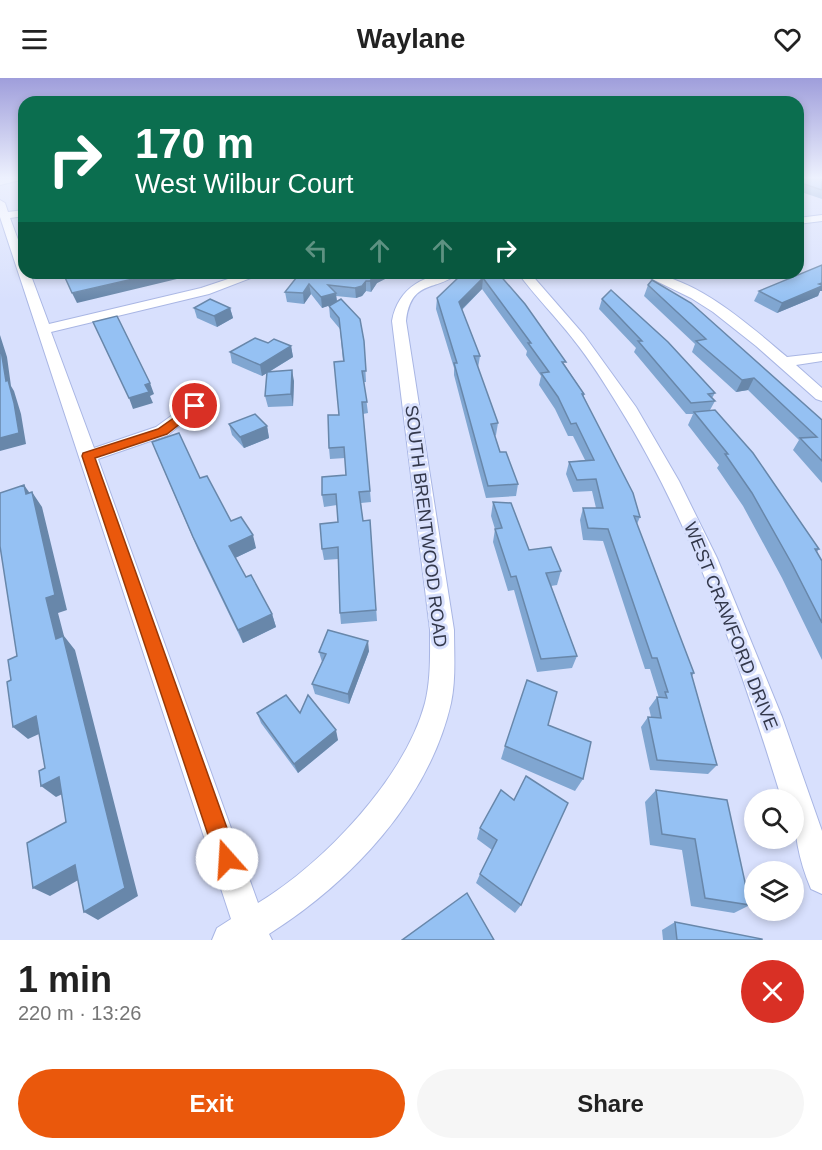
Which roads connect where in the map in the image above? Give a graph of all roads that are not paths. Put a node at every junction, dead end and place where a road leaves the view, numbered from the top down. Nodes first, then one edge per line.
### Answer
1 (11, 219) edge
2 (18, 250) edge
3 (26, 279) edge
4 (242, 279) edge
5 (435, 279) edge
6 (530, 279) edge
7 (659, 279) edge
8 (231, 283) junction
9 (243, 294) dead end
10 (46, 329) junction
11 (822, 357) edge
12 (783, 362) junction
13 (822, 396) edge
14 (195, 406) dead end
15 (88, 456) junction
16 (822, 878) edge
17 (253, 933) edge
18 (229, 940) edge

1 - 2 street
3 - 10 street
4 - 8 street
5 - 17 street, SOUTH BRENTWOOD ROAD
6 - 16 street, WEST CRAWFORD DRIVE
7 - 12 street
8 - 9 street
8 - 10 street
10 - 15 street
11 - 12 street
12 - 13 street
14 - 15 street
15 - 17 street
17 - 18 street, SOUTH BRENTWOOD ROAD

